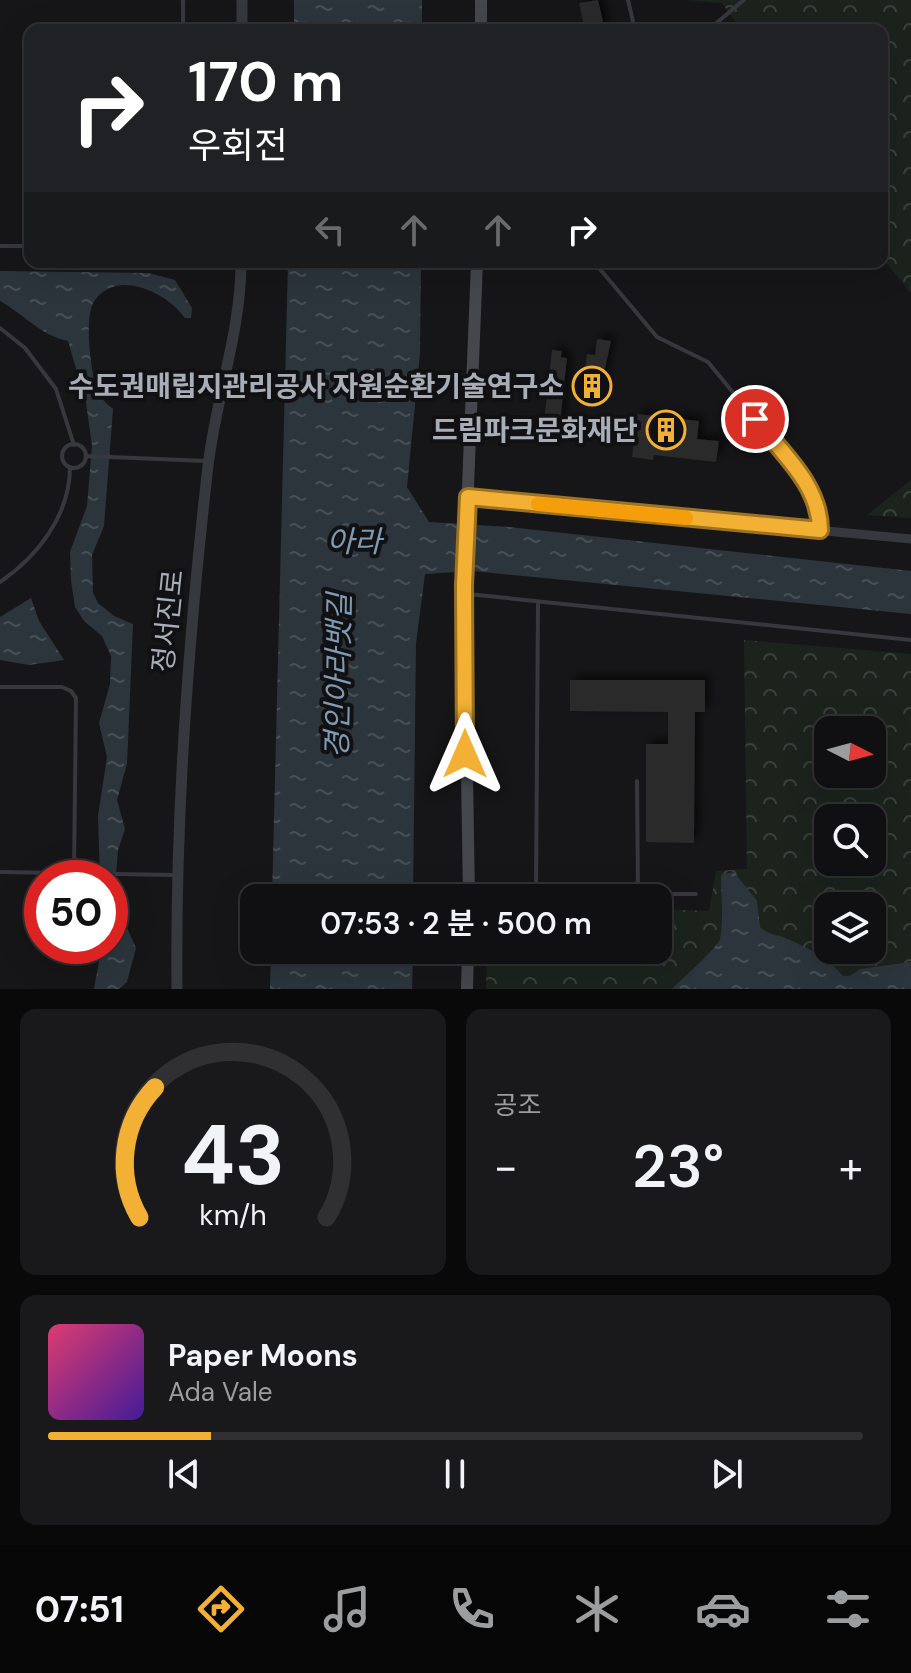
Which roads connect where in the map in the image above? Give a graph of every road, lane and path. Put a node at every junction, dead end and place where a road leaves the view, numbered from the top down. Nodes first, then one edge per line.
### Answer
1 (183, 0) edge
2 (242, 0) edge
3 (481, 0) edge
4 (628, 0) edge
5 (744, 0) edge
6 (183, 24) edge
7 (242, 24) edge
8 (481, 24) edge
9 (634, 24) edge
10 (715, 24) edge
11 (0, 246) edge
12 (24, 246) edge
13 (241, 268) edge
14 (477, 268) edge
15 (599, 268) edge
16 (0, 328) edge
17 (74, 445) junction
18 (86, 456) junction
19 (208, 461) junction
20 (70, 467) junction
21 (468, 497) junction
22 (820, 530) junction
23 (911, 539) edge
24 (0, 582) edge
25 (464, 589) junction
26 (538, 602) junction
27 (911, 640) edge
28 (0, 687) edge
29 (637, 781) dead end
30 (74, 860) edge
31 (0, 872) edge
32 (24, 872) edge
33 (128, 874) edge
34 (175, 875) junction
35 (469, 884) edge
36 (536, 884) edge
37 (638, 884) edge
38 (672, 894) edge
39 (696, 894) dead end
40 (468, 964) edge
41 (177, 989) edge
42 (467, 989) edge

1 - 6 lane
2 - 7 street
3 - 8 main road
4 - 9 lane
5 - 10 lane
11 - 12 lane
13 - 19 street, 정서진로
14 - 21 main road
15 - 22 lane
16 - 17 lane
17 - 18 lane
17 - 20 lane
18 - 19 lane
18 - 20 lane
19 - 34 street, 정서진로
20 - 24 lane
21 - 22 street
21 - 25 main road
22 - 23 street
25 - 26 lane
25 - 35 main road
26 - 27 lane
26 - 36 lane
28 - 30 lane
29 - 37 lane
31 - 32 lane
33 - 34 lane
34 - 41 street, 정서진로
38 - 39 lane
40 - 42 main road

